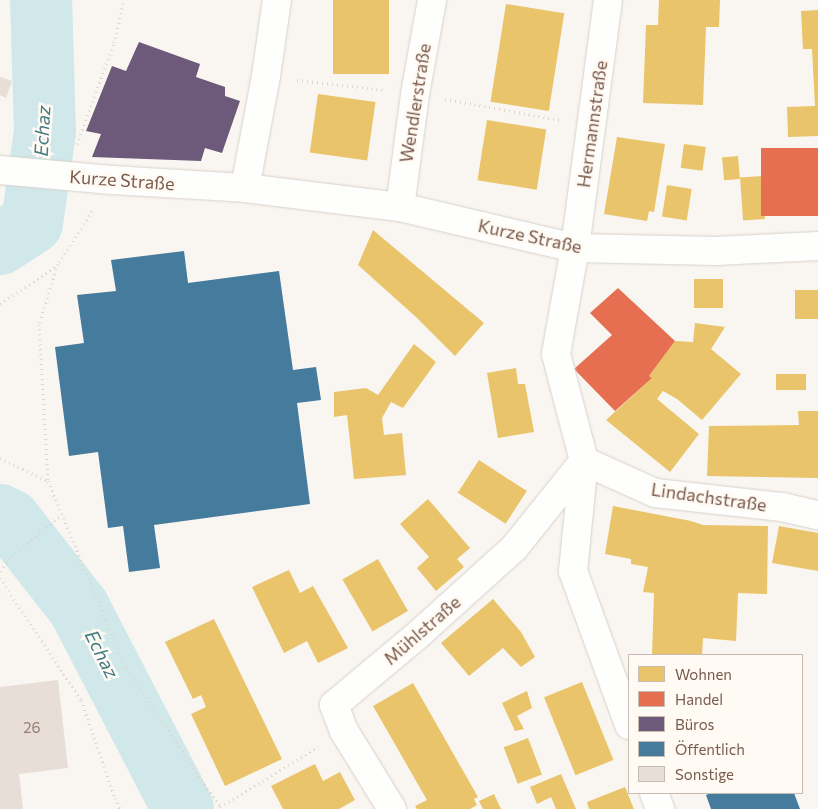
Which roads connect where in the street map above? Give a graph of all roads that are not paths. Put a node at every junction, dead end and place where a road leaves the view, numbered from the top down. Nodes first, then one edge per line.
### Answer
1 (278, 0) edge
2 (432, 0) edge
3 (608, 0) edge
4 (0, 170) edge
5 (245, 188) junction
6 (400, 207) junction
7 (818, 246) edge
8 (575, 248) junction
9 (584, 462) junction
10 (818, 515) edge
11 (628, 722) edge
12 (654, 794) edge
13 (392, 809) edge
14 (660, 809) edge

1 - 5 street
2 - 6 street, Wendlerstraße
3 - 8 street, Hermannstraße
4 - 5 street, Kurze Straße
5 - 6 street, Kurze Straße
6 - 8 street, Kurze Straße
7 - 8 street, Kurze Straße
8 - 9 street
9 - 10 street, Lindachstraße
9 - 11 street
9 - 13 street, Mühlstraße
12 - 14 street

